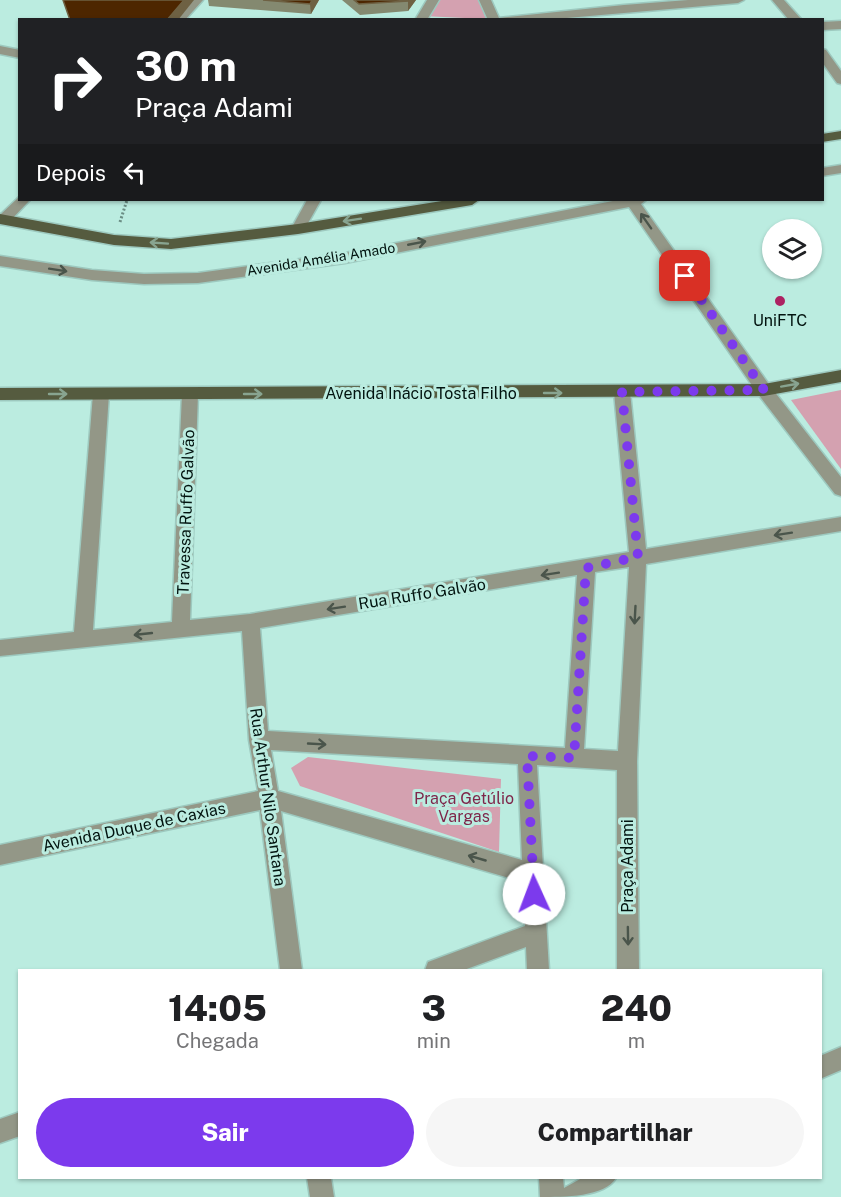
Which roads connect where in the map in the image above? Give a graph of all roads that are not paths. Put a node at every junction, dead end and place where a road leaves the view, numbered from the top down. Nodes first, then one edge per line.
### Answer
1 (197, 0) edge
2 (433, 0) edge
3 (485, 0) edge
4 (738, 0) edge
5 (778, 0) edge
6 (622, 4) edge
7 (180, 18) edge
8 (422, 18) edge
9 (493, 18) edge
10 (519, 18) edge
11 (630, 18) edge
12 (794, 18) edge
13 (841, 25) edge
14 (824, 26) edge
15 (0, 50) edge
16 (18, 54) edge
17 (824, 56) edge
18 (841, 80) edge
19 (841, 135) edge
20 (824, 138) edge
21 (841, 169) edge
22 (824, 172) edge
23 (22, 201) edge
24 (313, 201) edge
25 (466, 201) edge
26 (629, 201) edge
27 (635, 201) edge
28 (2, 220) edge
29 (298, 229) junction
30 (0, 261) edge
31 (841, 376) edge
32 (764, 390) junction
33 (622, 392) junction
34 (0, 394) edge
35 (101, 394) junction
36 (190, 394) junction
37 (841, 489) edge
38 (841, 524) edge
39 (638, 557) junction
40 (586, 568) junction
41 (250, 622) junction
42 (181, 630) junction
43 (83, 640) junction
44 (0, 648) edge
45 (258, 740) junction
46 (527, 756) junction
47 (574, 758) junction
48 (627, 761) junction
49 (269, 798) junction
50 (0, 855) edge
51 (533, 874) junction
52 (535, 933) junction
53 (291, 969) edge
54 (439, 969) edge
55 (538, 969) edge
56 (628, 969) edge
57 (841, 1058) edge
58 (822, 1067) edge
59 (18, 1125) edge
60 (0, 1131) edge
61 (319, 1179) edge
62 (551, 1179) edge
63 (322, 1197) edge
64 (552, 1197) edge

1 - 7 street
2 - 8 street
3 - 9 street
4 - 6 street
5 - 12 street
6 - 10 street
6 - 11 street
13 - 14 street
15 - 16 street
17 - 18 street
19 - 20 main road
21 - 22 street
23 - 28 street
24 - 29 street
25 -> 29 main road
30 -> 26 street, Avenida Amélia Amado
32 -> 27 street
29 -> 28 main road
32 -> 31 main road, Avenida Inácio Tosta Filho
32 - 33 main road, Avenida Inácio Tosta Filho
32 - 37 street
36 -> 33 main road, Avenida Inácio Tosta Filho
33 - 39 street, Praça Adami
34 -> 35 main road, Avenida Inácio Tosta Filho
35 - 36 main road, Avenida Inácio Tosta Filho
35 - 43 street
36 - 42 street, Travessa Ruffo Galvão
38 -> 39 street, Rua Ruffo Galvão
39 - 40 street, Rua Ruffo Galvão
39 -> 48 street, Praça Adami
40 -> 41 street, Rua Ruffo Galvão
40 - 47 street
41 - 42 street, Rua Ruffo Galvão
41 - 45 street, Rua Arthur Nilo Santana
42 -> 43 street, Rua Ruffo Galvão
43 - 44 street, Rua Ruffo Galvão
45 -> 46 street
45 - 49 street, Rua Arthur Nilo Santana
46 - 47 street
46 - 51 street
47 - 48 street
48 -> 56 street, Praça Adami
49 - 50 street, Avenida Duque de Caxias
51 -> 49 street
49 - 53 street, Rua Arthur Nilo Santana
51 - 52 street
52 - 54 street
52 - 55 street
57 - 58 street
59 - 60 street
61 - 63 street
62 - 64 street

